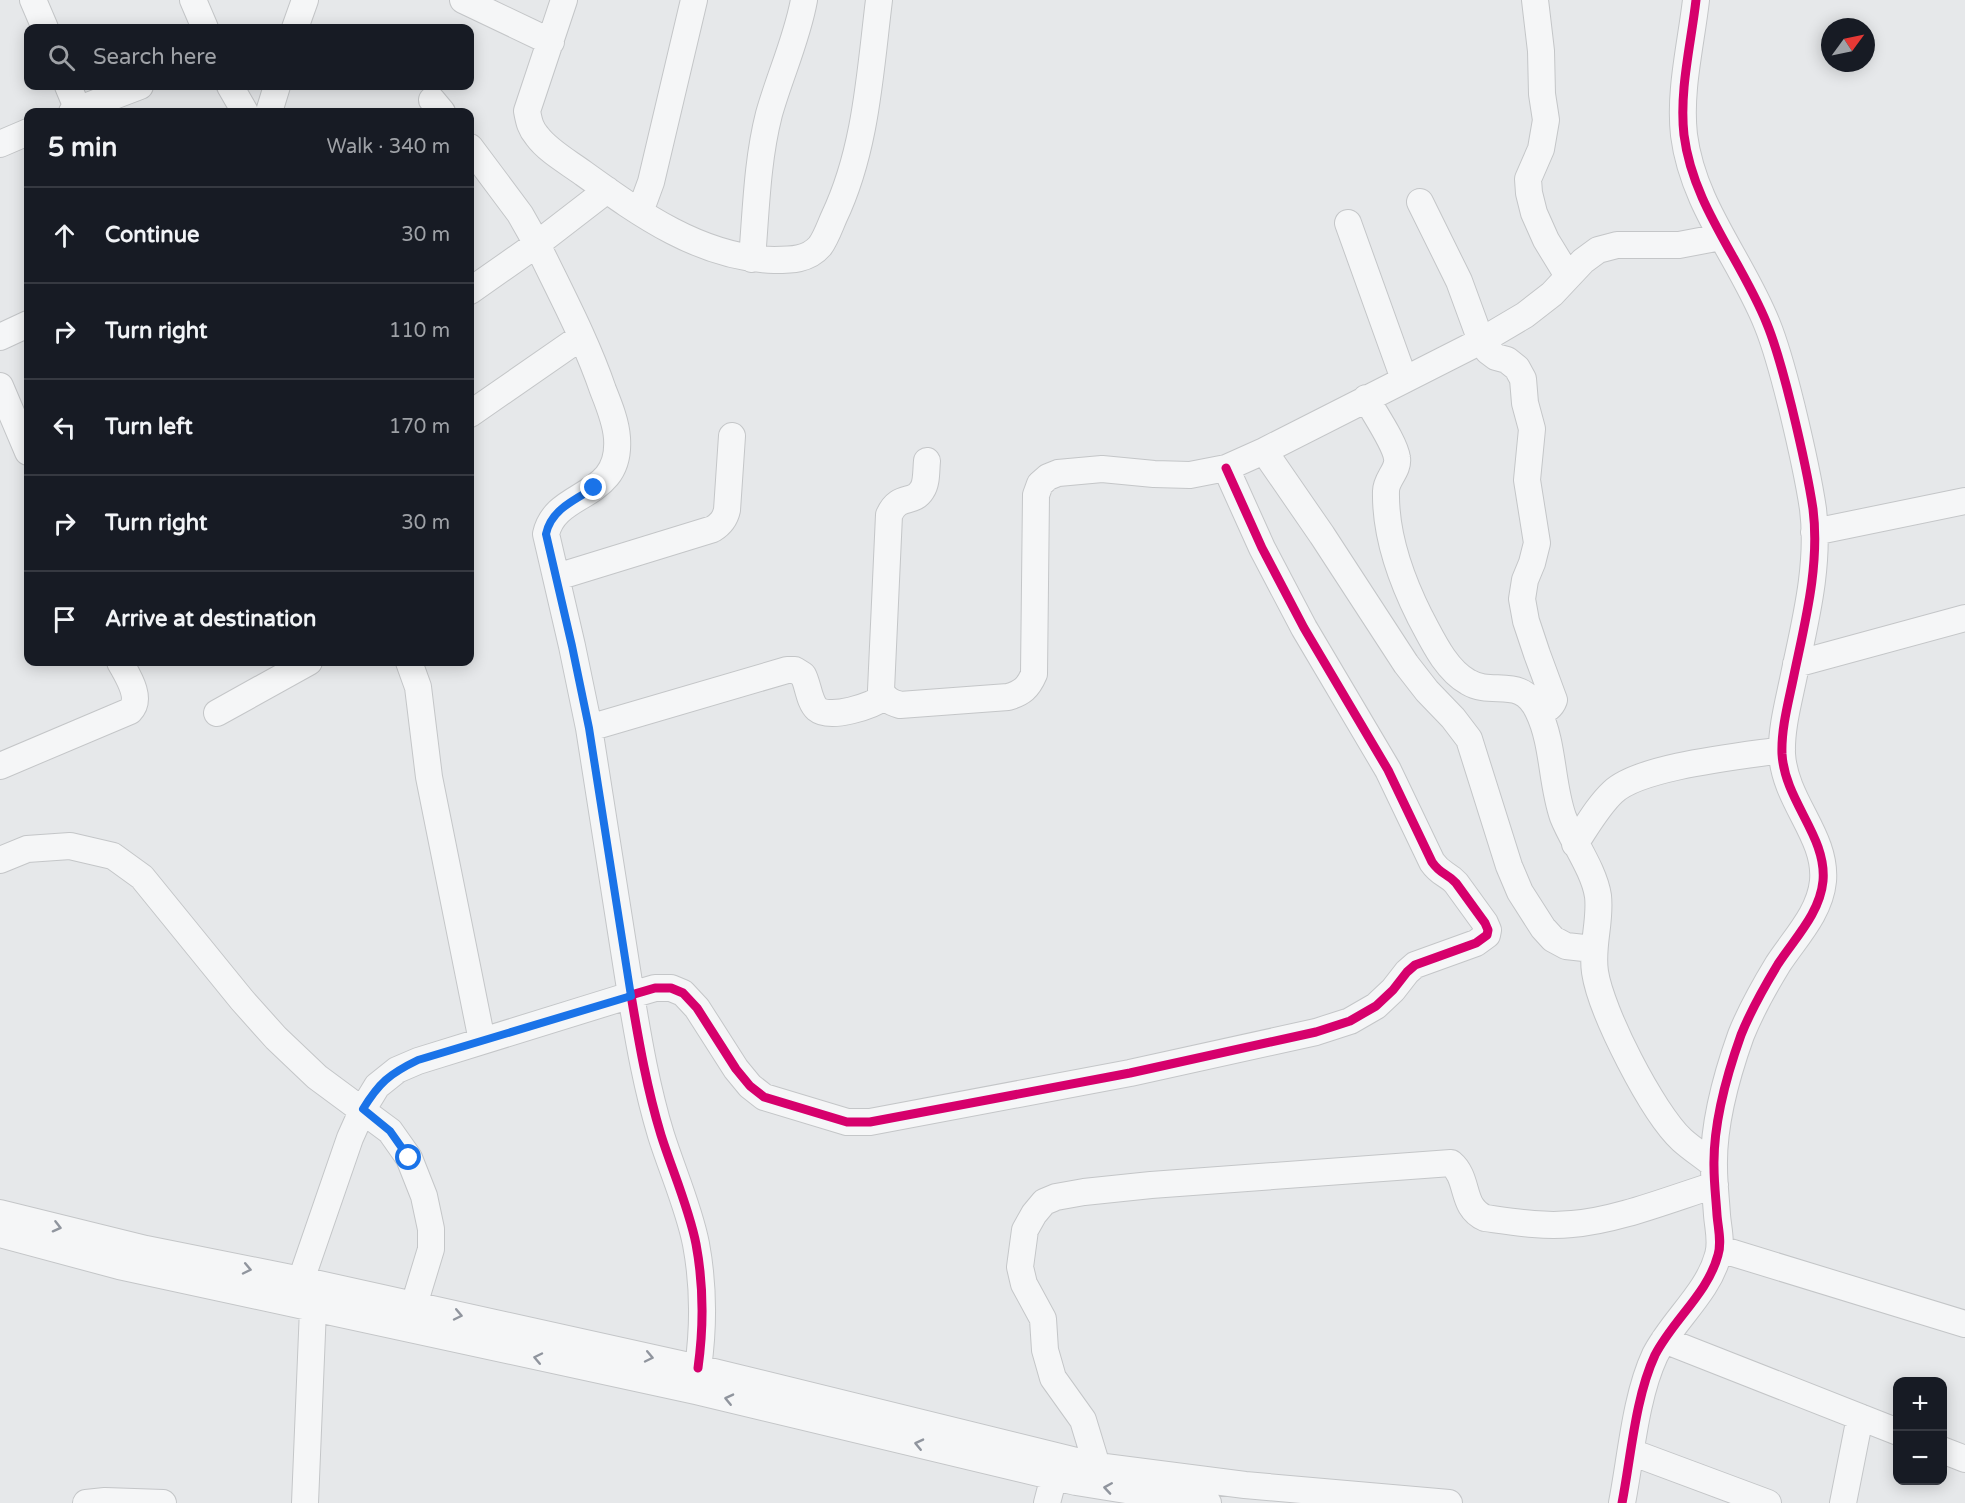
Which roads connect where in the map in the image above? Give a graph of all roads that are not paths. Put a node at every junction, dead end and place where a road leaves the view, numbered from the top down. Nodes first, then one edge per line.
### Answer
1 (33, 0) edge
2 (193, 0) edge
3 (305, 0) edge
4 (463, 0) edge
5 (564, 0) edge
6 (694, 0) edge
7 (804, 0) edge
8 (879, 0) edge
9 (1535, 0) edge
10 (1696, 0) edge
11 (43, 24) edge
12 (203, 24) edge
13 (296, 24) edge
14 (551, 42) junction
15 (70, 90) edge
16 (130, 90) edge
17 (232, 90) edge
18 (276, 90) edge
19 (74, 108) edge
20 (83, 108) edge
21 (243, 108) edge
22 (270, 108) edge
23 (24, 134) edge
24 (0, 144) edge
25 (474, 152) edge
26 (607, 190) junction
27 (1420, 202) dead end
28 (640, 212) junction
29 (1348, 223) dead end
30 (1721, 237) junction
31 (537, 244) junction
32 (752, 260) junction
33 (1568, 276) junction
34 (474, 288) edge
35 (24, 326) edge
36 (581, 337) junction
37 (0, 338) edge
38 (1481, 341) junction
39 (1404, 379) junction
40 (0, 386) edge
41 (1366, 398) junction
42 (474, 411) edge
43 (732, 436) dead end
44 (24, 443) edge
45 (1264, 451) junction
46 (927, 461) dead end
47 (1226, 468) junction
48 (1965, 501) edge
49 (1814, 532) junction
50 (557, 577) junction
51 (1965, 618) edge
52 (1796, 664) junction
53 (122, 666) edge
54 (302, 666) edge
55 (411, 666) edge
56 (884, 697) junction
57 (1539, 712) junction
58 (217, 713) dead end
59 (589, 728) junction
60 (1782, 750) junction
61 (3, 758) edge
62 (1575, 843) junction
63 (0, 860) edge
64 (1593, 949) junction
65 (631, 996) junction
66 (482, 1041) junction
67 (363, 1109) junction
68 (1714, 1175) junction
69 (0, 1213) edge
70 (0, 1234) edge
71 (1720, 1249) junction
72 (301, 1280) junction
73 (414, 1305) junction
74 (313, 1309) junction
75 (1965, 1324) edge
76 (1664, 1340) junction
77 (699, 1368) junction
78 (1860, 1417) junction
79 (1895, 1431) edge
80 (1632, 1452) junction
81 (1947, 1452) edge
82 (1965, 1460) edge
83 (1097, 1466) junction
84 (1054, 1476) junction
85 (86, 1503) edge
86 (163, 1503) edge
87 (305, 1503) edge
88 (1047, 1503) edge
89 (1208, 1503) edge
90 (1449, 1503) edge
91 (1622, 1503) edge
92 (1768, 1503) edge
93 (1843, 1503) edge

1 - 11 street
2 - 12 street
3 - 13 street
4 - 14 street
5 - 14 street
6 - 28 street
7 - 32 street
8 - 32 street
9 - 33 street
10 - 30 street
14 - 26 street
15 - 19 street
16 - 20 street
17 - 21 street
18 - 22 street
23 - 24 street
25 - 31 street
26 - 28 street
26 - 31 street
27 - 38 street
28 - 32 street
29 - 39 street
30 - 33 street
30 - 49 street
31 - 34 street
31 - 36 street
33 - 38 street
35 - 37 street
36 - 42 street
36 - 50 street
38 - 39 street
38 - 57 street
39 - 41 street
40 - 44 street
41 - 45 street
41 - 57 street
43 - 50 street
45 - 47 street
45 - 64 street
46 - 56 street
47 - 56 street
47 - 65 street
48 - 49 street
49 - 52 street
50 - 59 street
51 - 52 street
52 - 60 street
53 - 61 street
54 - 58 street
55 - 66 street
56 - 59 street
57 - 62 street
59 - 65 street
60 - 62 street
60 - 68 street
62 - 64 street
63 - 67 street
64 - 68 street
65 - 66 street
65 - 77 street
66 - 67 street
67 - 72 street
67 - 73 street
68 - 71 street
68 - 83 street
69 -> 72 street
70 - 74 street
71 - 75 street
71 - 76 street
72 - 73 street
73 -> 77 street
84 -> 74 street
74 - 87 street
76 - 78 street
76 - 80 street
77 - 83 street
78 - 79 street
78 - 93 street
80 - 91 street
80 - 92 street
81 - 82 street
83 - 90 street
84 - 88 street
89 -> 84 street
85 - 86 street

